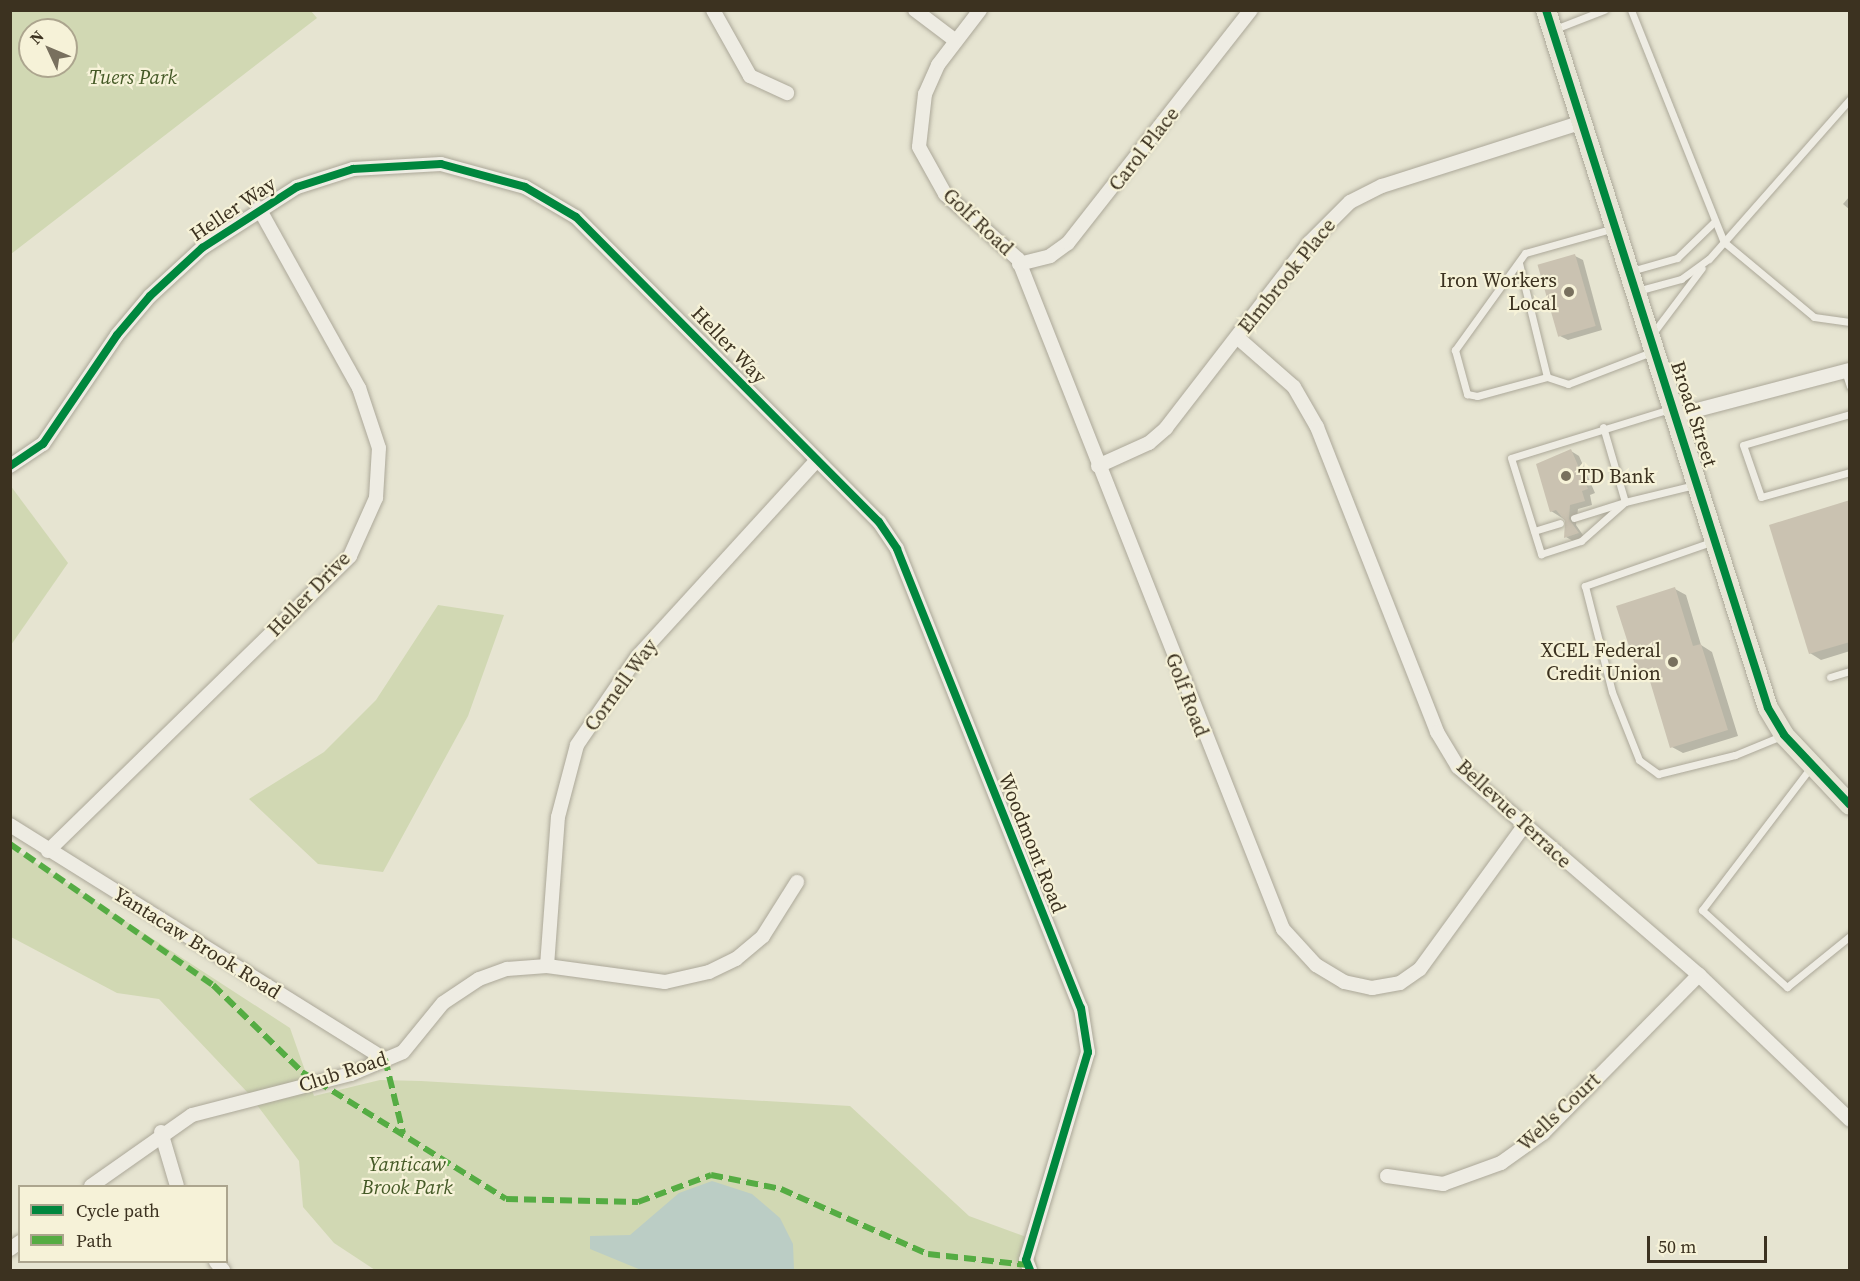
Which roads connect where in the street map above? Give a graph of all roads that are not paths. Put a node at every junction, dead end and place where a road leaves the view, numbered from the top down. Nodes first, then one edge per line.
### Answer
1 (713, 10) edge
2 (915, 10) edge
3 (980, 10) edge
4 (1251, 10) edge
5 (1604, 10) edge
6 (1631, 10) edge
7 (1550, 17) edge
8 (956, 41) junction
9 (787, 93) dead end
10 (1850, 99) edge
11 (1583, 122) junction
12 (259, 208) junction
13 (1714, 222) junction
14 (1616, 227) junction
15 (1724, 242) junction
16 (1709, 259) junction
17 (1519, 263) junction
18 (1019, 264) junction
19 (1630, 271) junction
20 (1637, 291) junction
21 (1850, 322) edge
22 (1238, 338) junction
23 (1654, 343) junction
24 (1847, 370) edge
25 (1547, 377) junction
26 (1850, 386) edge
27 (1677, 412) junction
28 (1850, 414) edge
29 (1603, 427) junction
30 (817, 460) junction
31 (10, 466) edge
32 (1098, 466) junction
33 (1850, 472) edge
34 (1699, 484) junction
35 (1625, 502) junction
36 (1574, 518) dead end
37 (1560, 523) dead end
38 (1534, 531) junction
39 (1717, 540) junction
40 (1850, 671) edge
41 (1830, 677) dead end
42 (1784, 735) junction
43 (1811, 767) junction
44 (1850, 805) edge
45 (10, 825) edge
46 (1523, 827) junction
47 (48, 851) junction
48 (797, 882) dead end
49 (1850, 936) edge
50 (548, 966) junction
51 (1699, 975) junction
52 (385, 1059) junction
53 (1850, 1120) edge
54 (161, 1132) junction
55 (1387, 1176) dead end
56 (91, 1185) edge
57 (177, 1185) edge
58 (1030, 1270) edge

1 - 9 street
2 - 8 street
3 - 8 street
4 - 18 street, Carol Place
5 - 7 lane
6 - 13 lane
7 - 11 main road, Broad Street
8 - 18 street, Golf Road
10 - 15 lane
11 - 14 main road, Broad Street
11 - 22 street, Elmbrook Place
12 - 30 street, Heller Way
12 - 31 street, Heller Way
12 - 47 street, Heller Drive
13 - 15 lane
13 - 19 lane
14 - 17 lane
14 - 19 main road, Broad Street
15 - 16 lane
15 - 21 lane
16 - 20 lane
16 - 23 lane
17 - 25 lane
17 - 25 lane
18 - 32 street, Golf Road
19 - 20 main road, Broad Street
20 - 23 main road, Broad Street
22 - 32 street, Elmbrook Place
22 - 46 street, Bellevue Terrace
23 - 25 lane
23 - 27 main road, Broad Street
24 - 26 lane
24 - 27 street
27 - 29 lane
27 - 34 main road, Broad Street
28 - 33 lane
29 - 35 lane
29 - 38 lane
30 - 50 street, Cornell Way
30 - 58 street, Woodmont Road
32 - 46 street, Golf Road
34 - 35 lane
34 - 39 main road, Broad Street
35 - 36 lane
35 - 38 lane
37 - 38 lane
39 - 42 main road, Broad Street
39 - 42 lane
40 - 41 lane
42 - 43 main road, Broad Street
43 - 44 main road, Broad Street
43 - 49 lane
45 - 47 street, Yantacaw Brook Road
46 - 51 street, Bellevue Terrace
47 - 52 street, Yantacaw Brook Road
48 - 50 street, Club Road
50 - 52 street, Club Road
51 - 53 street, Bellevue Terrace
51 - 55 street, Wells Court
52 - 54 street, Club Road
54 - 56 street, Club Road
54 - 57 street

